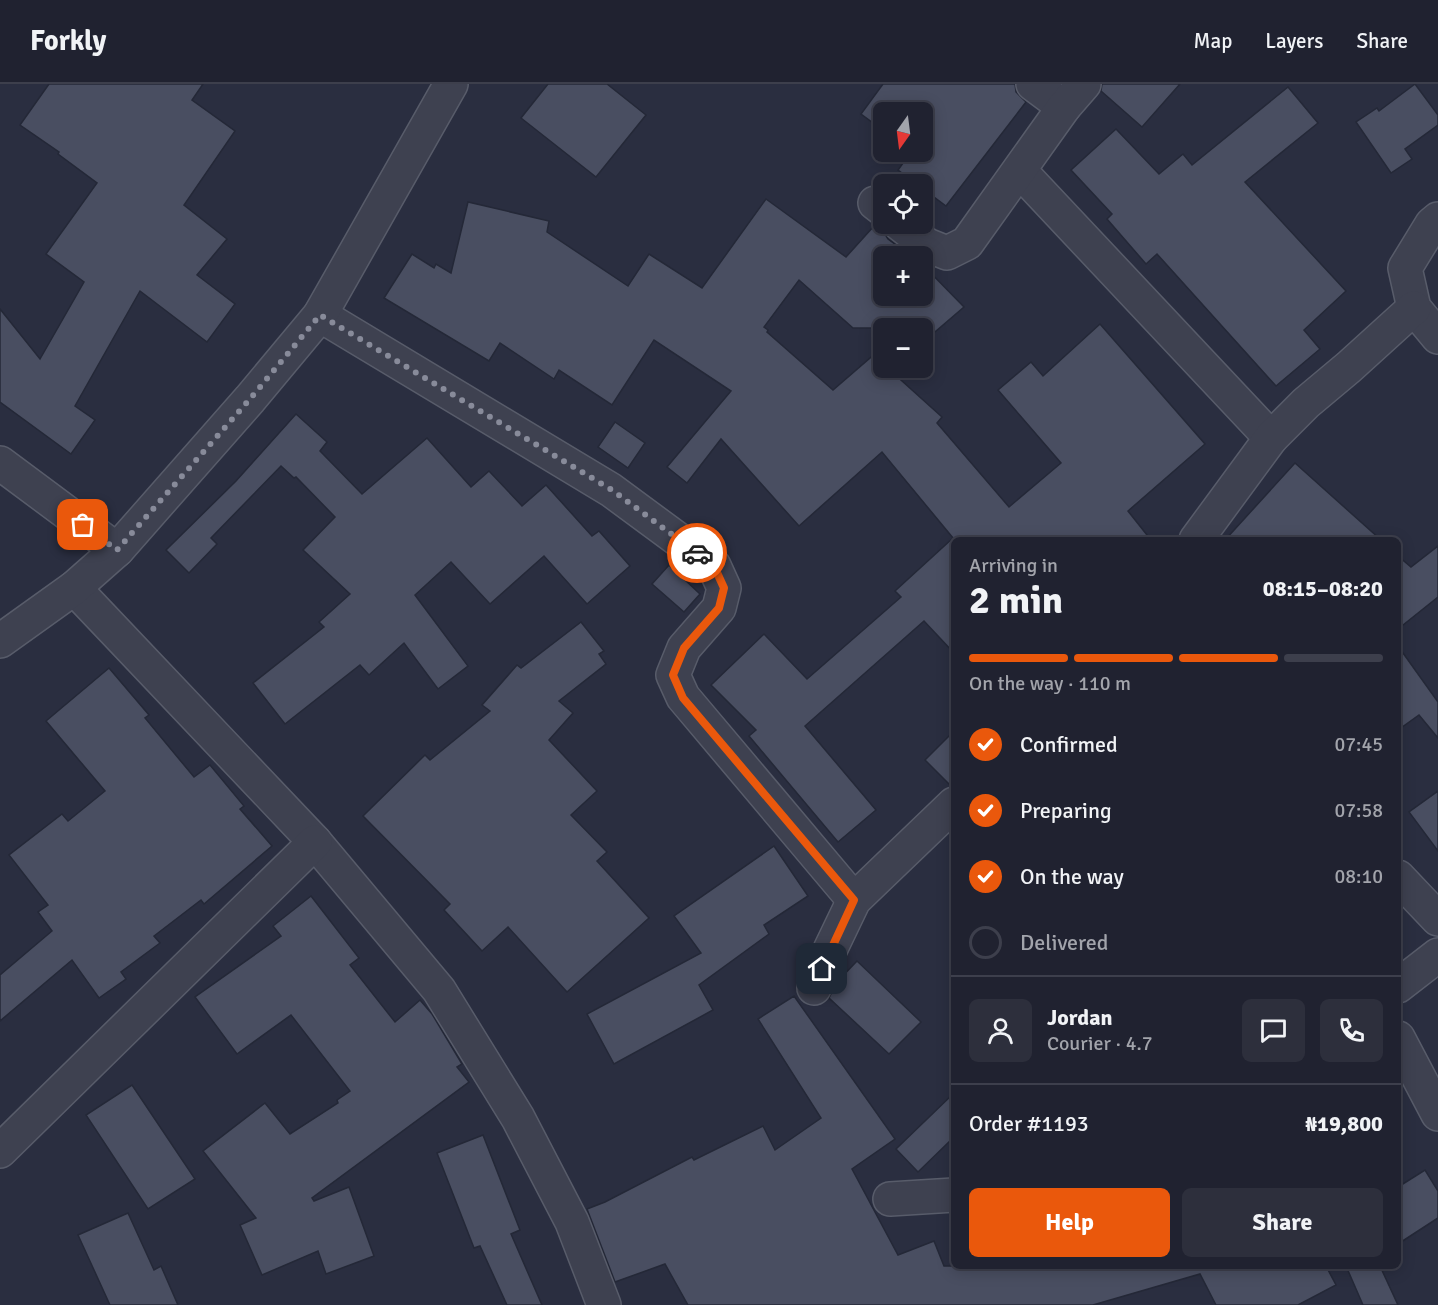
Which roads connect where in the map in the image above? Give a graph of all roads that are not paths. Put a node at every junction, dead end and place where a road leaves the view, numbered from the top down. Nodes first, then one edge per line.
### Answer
1 (451, 84) edge
2 (1033, 84) edge
3 (1074, 96) edge
4 (1020, 171) junction
5 (1438, 219) edge
6 (913, 234) edge
7 (1414, 308) junction
8 (320, 315) junction
9 (1438, 337) edge
10 (1271, 438) junction
11 (0, 463) edge
12 (1198, 537) edge
13 (117, 550) junction
14 (74, 588) junction
15 (0, 641) edge
16 (951, 807) edge
17 (315, 842) junction
18 (1401, 880) edge
19 (854, 900) junction
20 (1438, 919) edge
21 (1438, 955) edge
22 (1401, 984) edge
23 (814, 988) dead end
24 (1401, 1044) edge
25 (1438, 1114) edge
26 (0, 1151) edge
27 (951, 1195) edge
28 (890, 1199) dead end
29 (604, 1305) edge

1 - 8 street
2 - 3 street
3 - 4 street
4 - 6 street
4 - 10 street
5 - 7 street
7 - 9 street
7 - 10 street
8 - 13 street
8 - 19 street
10 - 12 street
11 - 13 street
13 - 14 street
14 - 15 street
14 - 17 street
16 - 19 street
17 - 26 street
17 - 29 street
18 - 20 street
19 - 23 street
21 - 22 street
24 - 25 street
27 - 28 street

